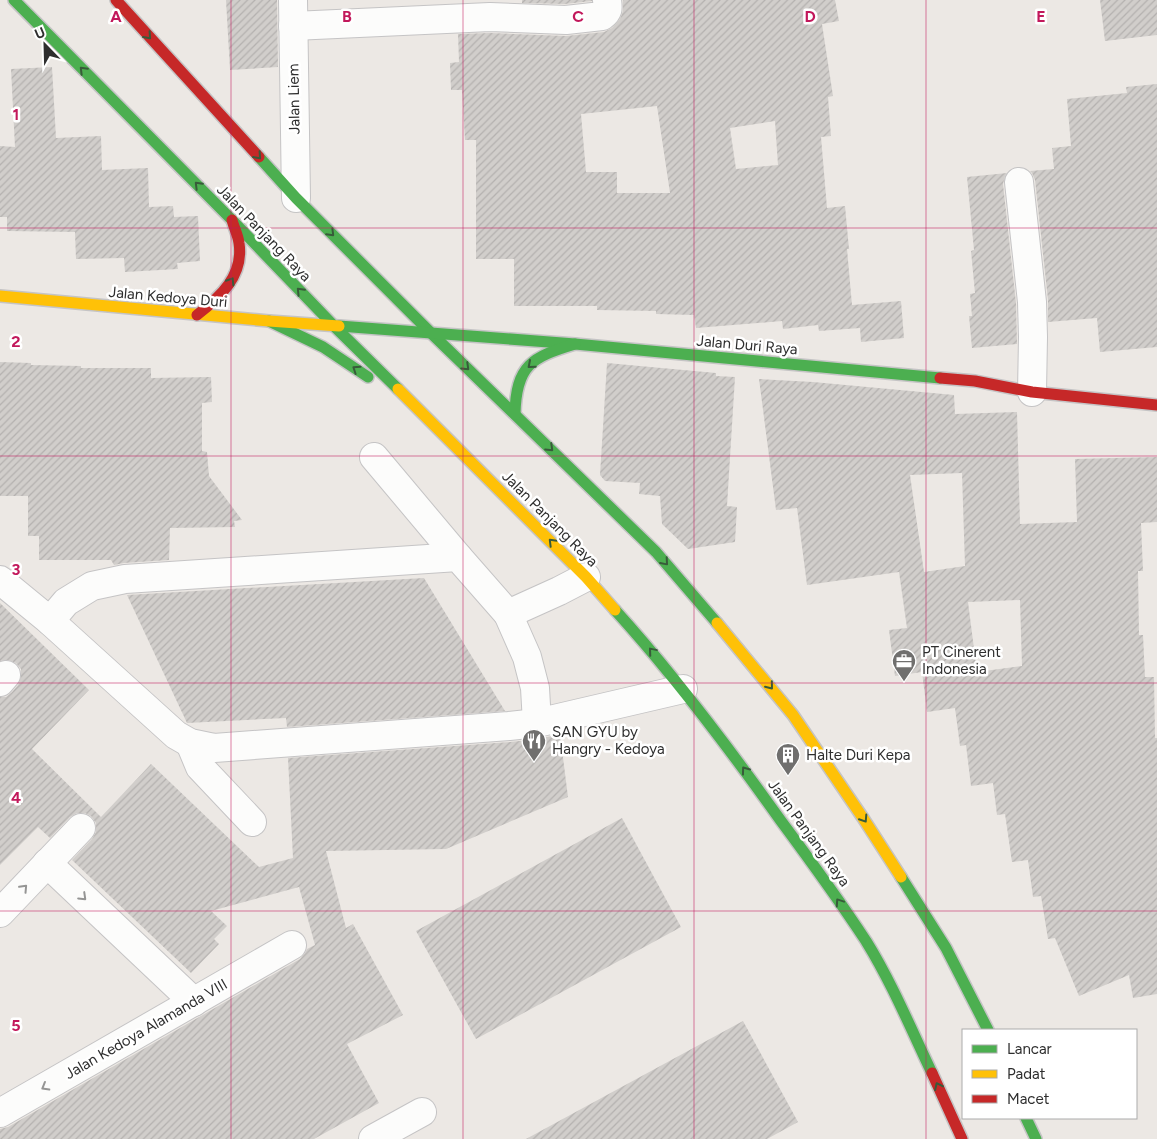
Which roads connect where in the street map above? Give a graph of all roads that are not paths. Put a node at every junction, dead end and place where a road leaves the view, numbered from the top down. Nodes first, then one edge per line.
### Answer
1 (14, 0) edge
2 (116, 0) edge
3 (608, 4) edge
4 (292, 13) edge
5 (1019, 182) dead end
6 (296, 198) junction
7 (232, 220) junction
8 (0, 296) edge
9 (197, 315) junction
10 (269, 321) junction
11 (334, 326) junction
12 (430, 333) junction
13 (575, 344) junction
14 (1032, 392) junction
15 (1157, 404) edge
16 (515, 414) junction
17 (426, 416) junction
18 (374, 457) dead end
19 (458, 556) junction
20 (586, 577) junction
21 (0, 580) edge
22 (508, 614) junction
23 (50, 622) junction
24 (683, 689) junction
25 (537, 722) junction
26 (190, 743) junction
27 (252, 822) dead end
28 (81, 828) dead end
29 (47, 863) junction
30 (0, 914) edge
31 (292, 945) dead end
32 (194, 1002) junction
33 (987, 1029) edge
34 (422, 1112) dead end
35 (0, 1113) edge
36 (1026, 1119) edge
37 (373, 1139) edge
38 (962, 1139) edge
39 (1036, 1139) edge

7 -> 1 main road, Jalan Panjang Raya
2 -> 6 main road
3 - 4 street
4 - 6 street, Jalan Liem
5 - 14 street
6 -> 12 main road
9 -> 7 main road
11 -> 7 main road, Jalan Panjang Raya
8 - 9 main road, Jalan Kedoya Duri
9 - 10 main road, Jalan Kedoya Duri
10 - 11 main road, Jalan Kedoya Duri
17 -> 10 main road
11 - 12 main road, Jalan Duri Raya
11 - 17 main road, Jalan Panjang Raya
12 - 13 main road, Jalan Duri Raya
12 -> 16 main road
13 - 14 main road, Jalan Duri Raya
13 -> 16 main road
14 - 15 main road, Jalan Duri Raya
16 -> 33 main road
20 -> 17 main road, Jalan Panjang Raya
18 - 19 street
19 - 22 street
19 - 23 street
20 - 22 street
24 -> 20 main road, Jalan Panjang Raya
21 - 23 street
22 - 25 street
23 - 26 street
24 - 25 street
38 -> 24 main road, Jalan Panjang Raya
25 - 26 street
26 - 27 street
28 - 29 street
30 -> 29 street
29 -> 32 street
31 - 32 street, Jalan Kedoya Alamanda VIII
32 -> 35 street, Jalan Kedoya Alamanda VIII
34 - 37 street
36 - 39 main road

